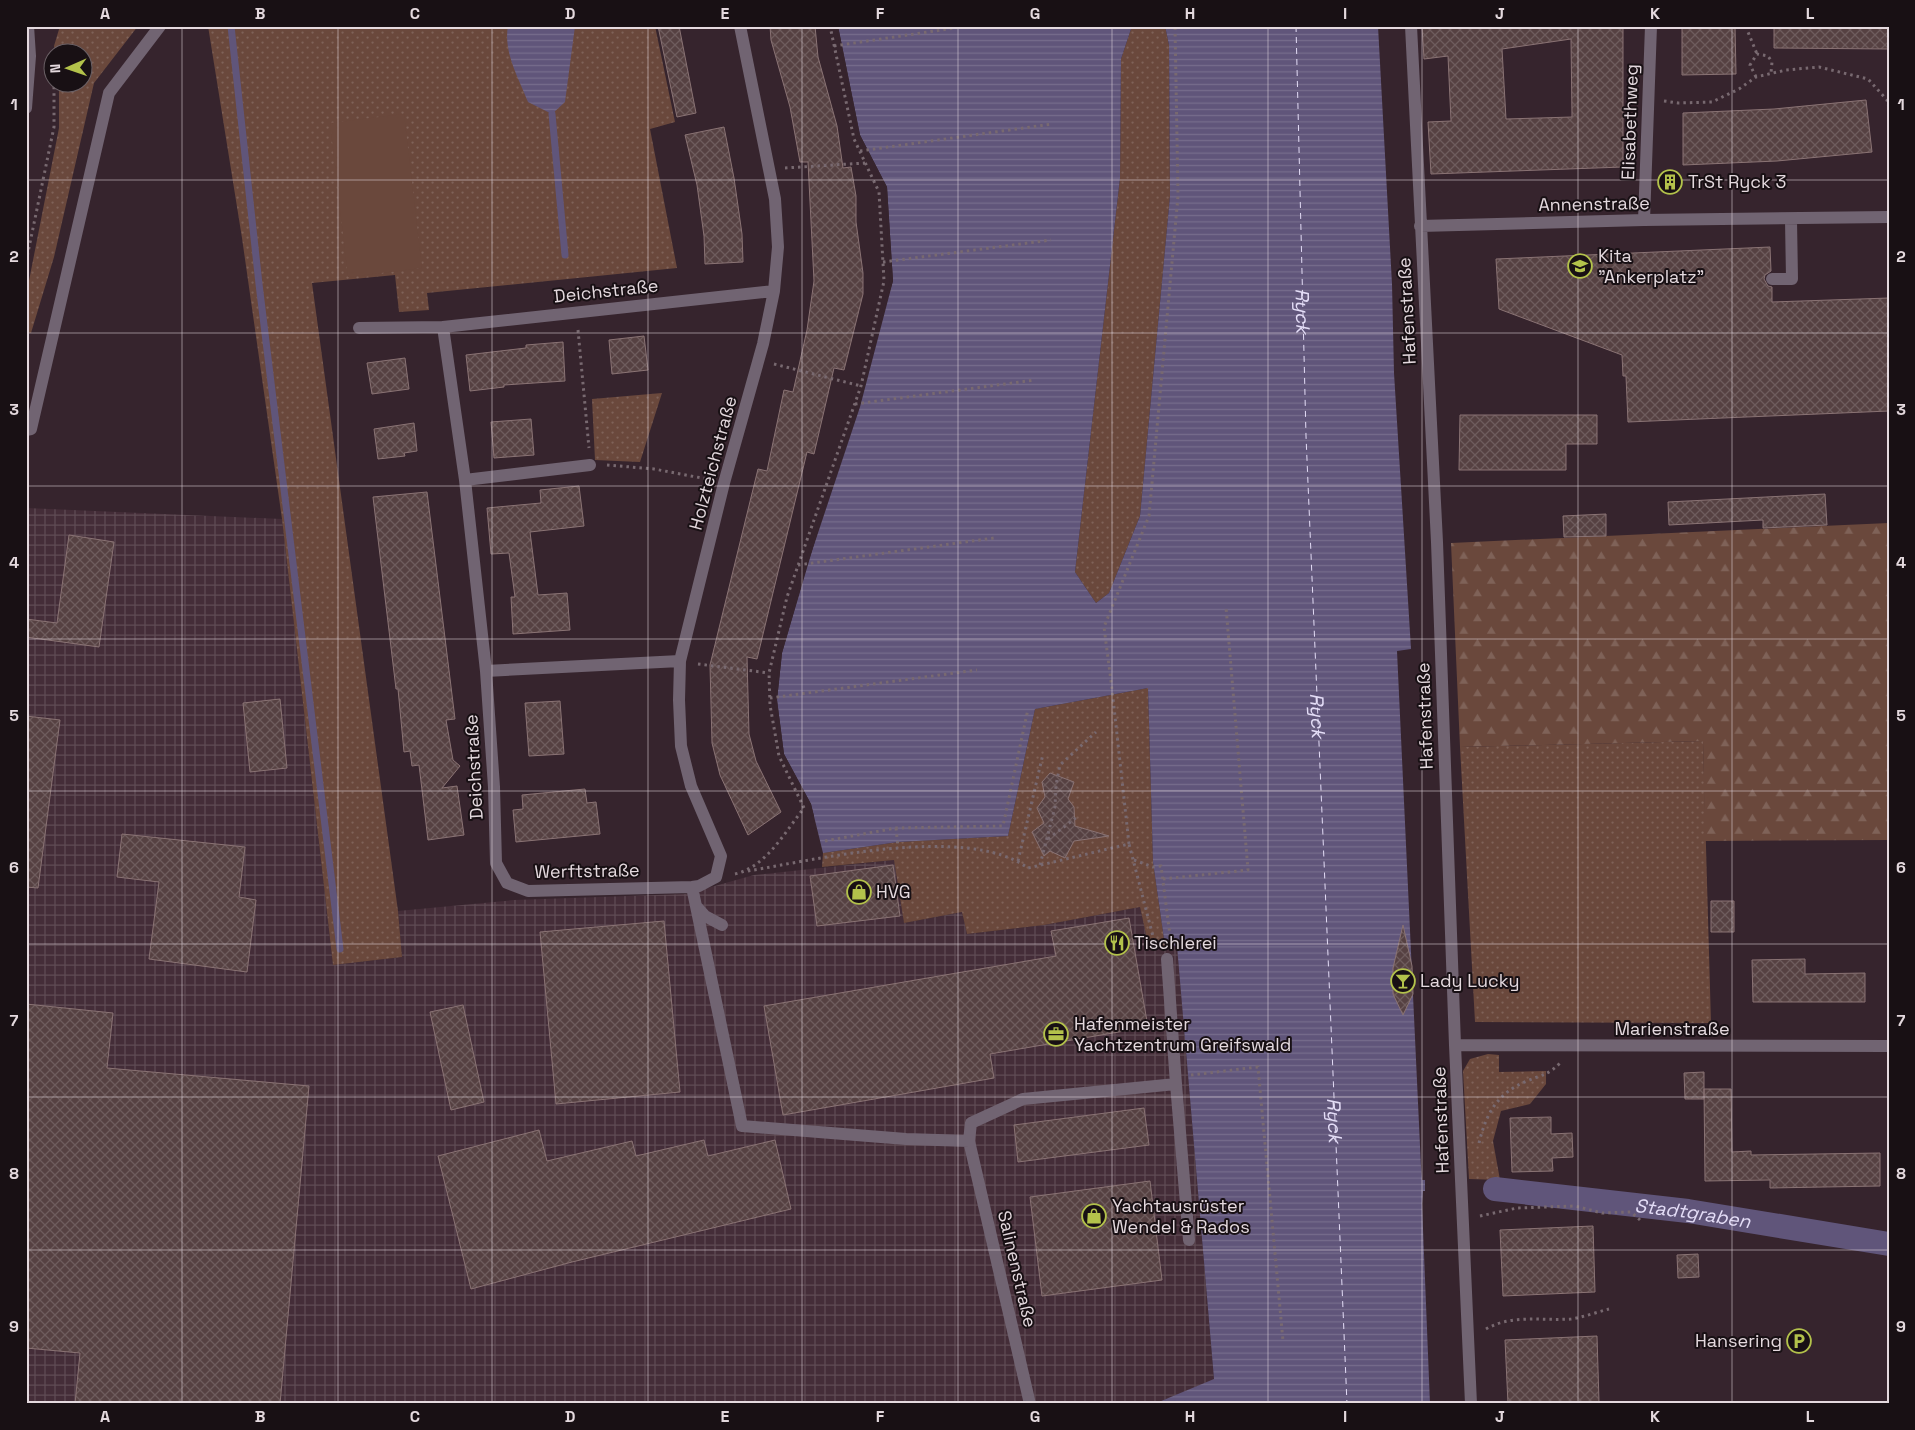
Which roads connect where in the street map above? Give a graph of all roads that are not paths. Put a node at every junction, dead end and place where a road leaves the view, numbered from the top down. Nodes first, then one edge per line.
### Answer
1 (28, 26) edge
2 (160, 26) edge
3 (740, 26) edge
4 (1411, 26) edge
5 (1650, 26) edge
6 (26, 108) edge
7 (1889, 218) edge
8 (1644, 220) junction
9 (1791, 220) junction
10 (1420, 226) junction
11 (1772, 279) dead end
12 (774, 290) junction
13 (443, 327) junction
14 (358, 328) dead end
15 (26, 430) edge
16 (590, 466) road end
17 (465, 480) junction
18 (680, 662) junction
19 (486, 670) junction
20 (496, 862) joint
21 (692, 887) junction
22 (695, 905) junction
23 (722, 925) dead end
24 (1167, 959) road end
25 (1455, 1045) junction
26 (1889, 1046) edge
27 (1176, 1084) junction
28 (969, 1142) junction
29 (1189, 1240) dead end
30 (1030, 1404) edge
31 (1471, 1404) edge

1 - 6 street
2 - 15 street
3 - 12 street, Holzteichstraße
4 - 10 street, Hafenstraße
5 - 8 street, Elisabethweg
7 - 9 street, Annenstraße
8 - 9 street, Annenstraße
8 - 10 street, Annenstraße
9 - 11 street
10 - 25 street, Hafenstraße
12 - 13 street, Deichstraße
12 - 18 street, Holzteichstraße
13 - 14 street, Deichstraße
13 - 17 street, Deichstraße
16 - 17 street
17 - 19 street, Deichstraße
18 - 19 street
18 - 21 street, Holzteichstraße
19 - 20 street, Deichstraße
20 - 21 street, Werftstraße
21 - 22 street
22 - 23 street
22 - 28 street
24 - 27 street
25 - 26 street, Marienstraße
25 - 31 street, Hafenstraße
27 - 28 street
27 - 29 street
28 - 30 street, Salinenstraße

